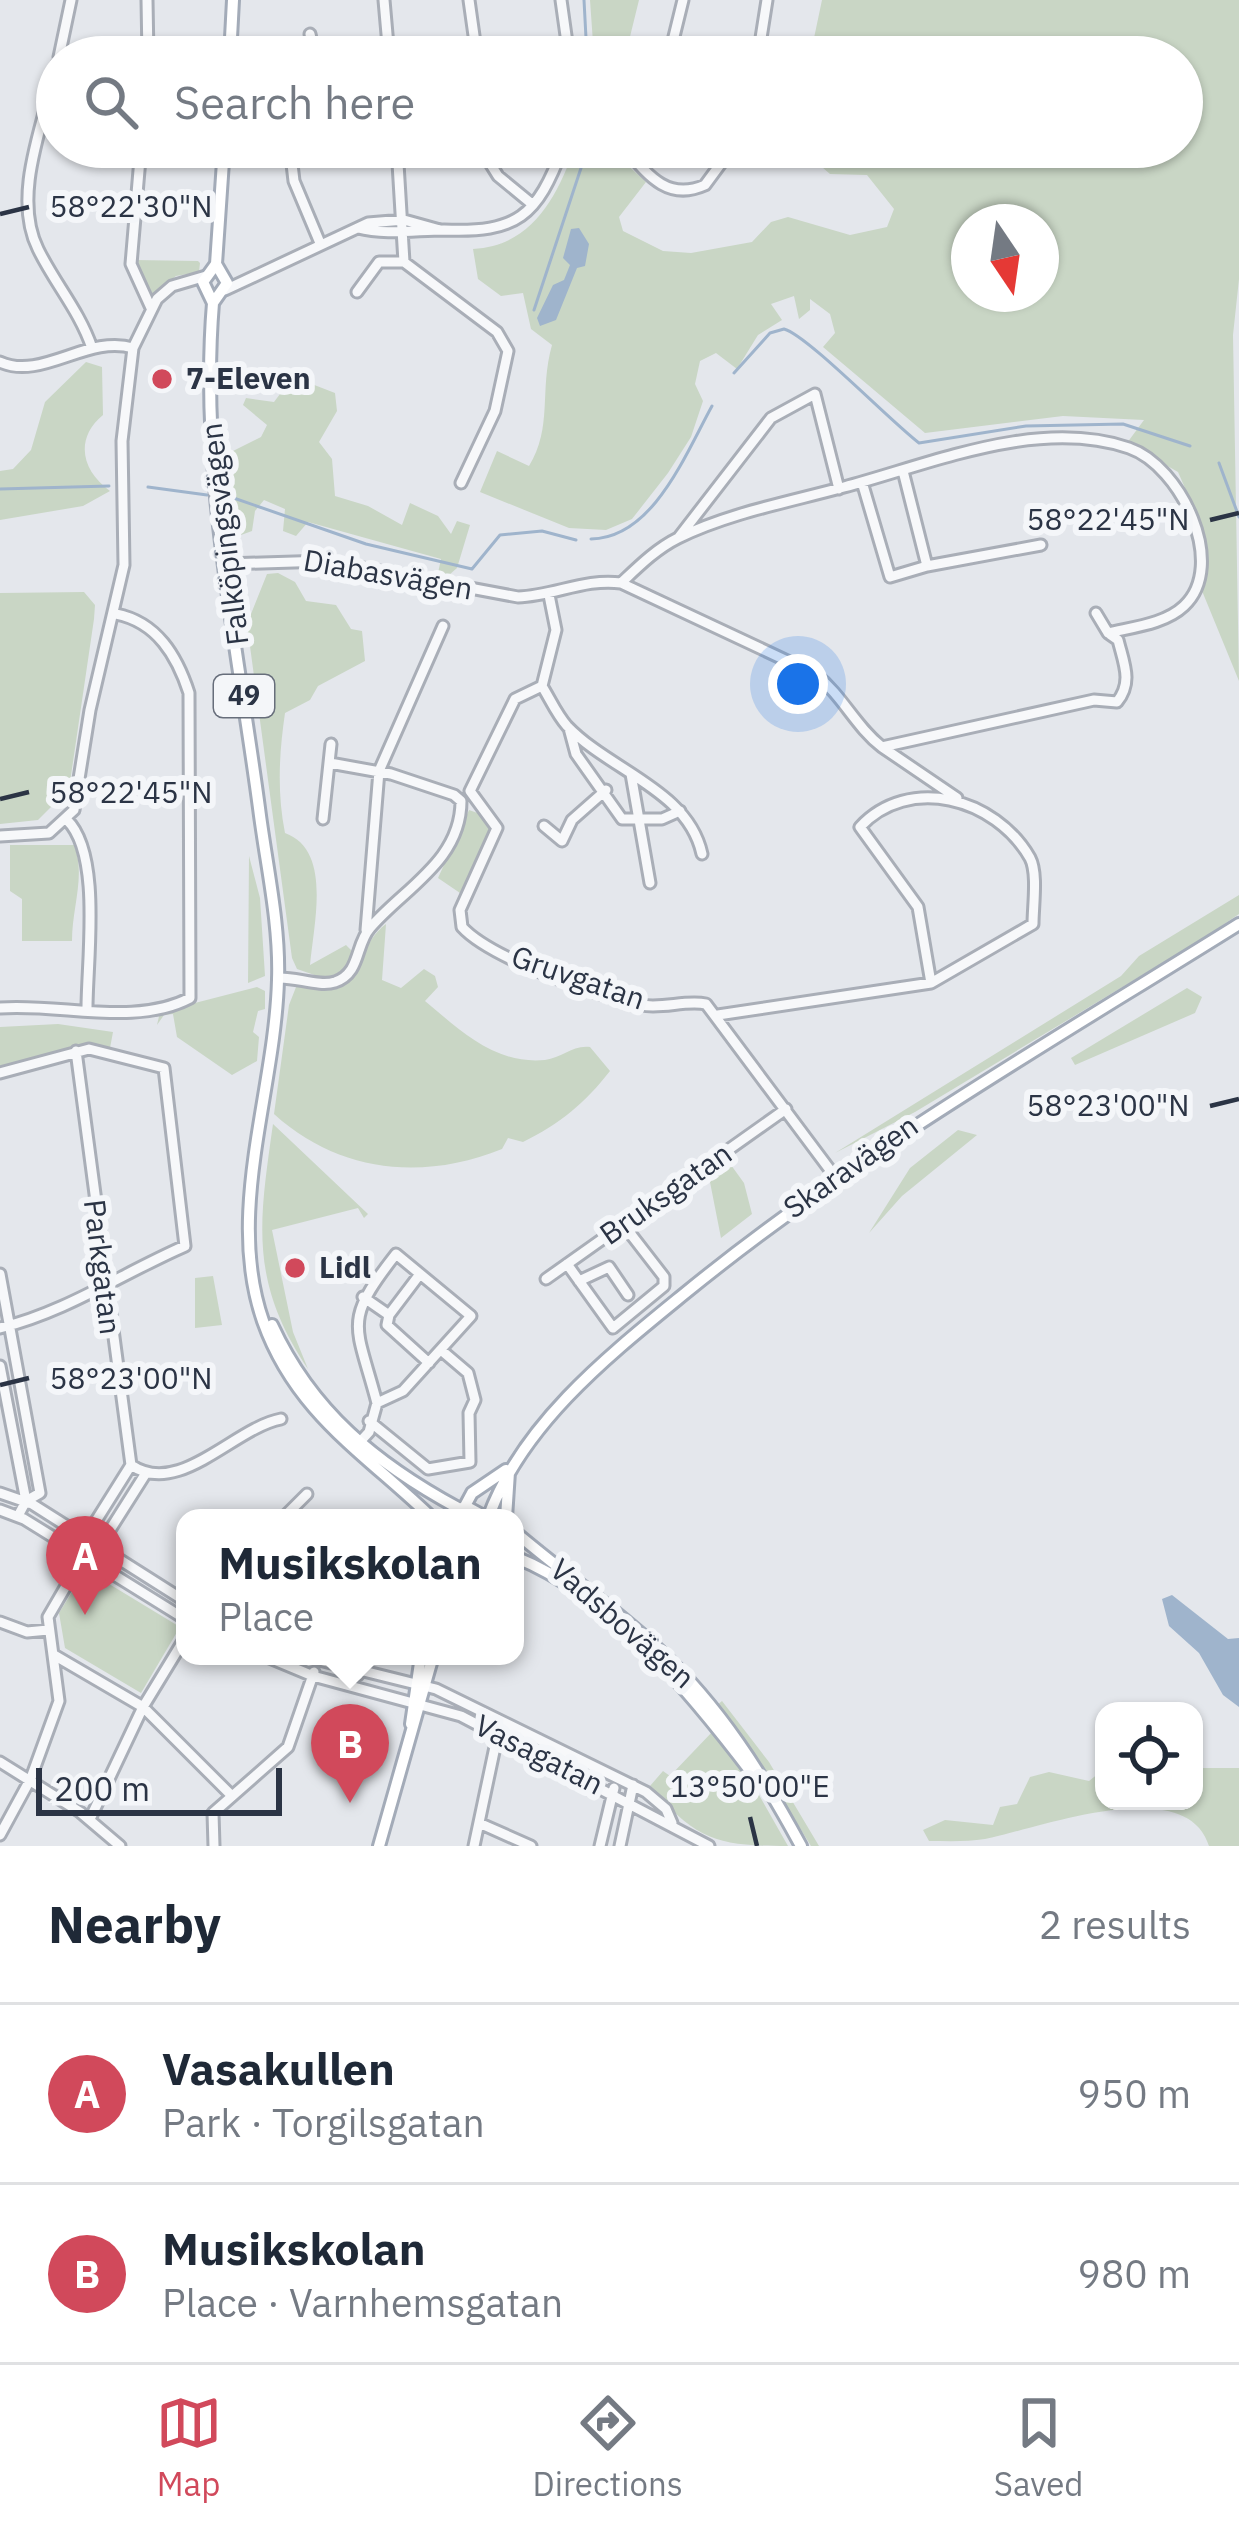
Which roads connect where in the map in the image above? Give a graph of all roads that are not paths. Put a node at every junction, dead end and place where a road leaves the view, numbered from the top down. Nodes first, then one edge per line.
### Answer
1 (71, 0) edge
2 (147, 0) edge
3 (233, 0) edge
4 (383, 0) edge
5 (469, 0) edge
6 (561, 0) edge
7 (683, 0) edge
8 (767, 0) edge
9 (63, 36) edge
10 (148, 36) edge
11 (231, 36) edge
12 (386, 36) edge
13 (474, 36) edge
14 (566, 36) edge
15 (674, 36) edge
16 (761, 36) edge
17 (38, 168) edge
18 (139, 168) edge
19 (223, 168) edge
20 (292, 168) edge
21 (399, 168) edge
22 (493, 168) edge
23 (552, 168) edge
24 (643, 168) edge
25 (718, 168) edge
26 (532, 204) junction
27 (405, 225) junction
28 (320, 243) junction
29 (404, 262) junction
30 (215, 283) junction
31 (357, 292) dead end
32 (151, 308) junction
33 (92, 348) junction
34 (133, 348) junction
35 (2, 364) edge
36 (0, 382) edge
37 (904, 471) junction
38 (862, 482) junction
39 (461, 483) dead end
40 (838, 489) junction
41 (679, 537) junction
42 (1041, 545) dead end
43 (226, 564) junction
44 (927, 566) junction
45 (621, 583) junction
46 (549, 595) junction
47 (1096, 613) dead end
48 (116, 614) junction
49 (443, 626) dead end
50 (1108, 633) junction
51 (542, 686) junction
52 (569, 728) junction
53 (332, 744) dead end
54 (882, 747) junction
55 (329, 763) junction
56 (380, 771) junction
57 (631, 774) junction
58 (606, 790) junction
59 (466, 799) junction
60 (960, 800) junction
61 (680, 811) junction
62 (639, 817) junction
63 (67, 820) junction
64 (323, 820) dead end
65 (544, 826) dead end
66 (0, 836) edge
67 (702, 854) dead end
68 (650, 883) dead end
69 (1239, 924) edge
70 (366, 933) junction
71 (278, 978) junction
72 (932, 983) junction
73 (0, 1008) edge
74 (87, 1008) junction
75 (718, 1016) junction
76 (76, 1051) junction
77 (0, 1073) edge
78 (786, 1108) junction
79 (836, 1178) junction
80 (623, 1224) junction
81 (567, 1264) junction
82 (0, 1274) edge
83 (420, 1274) junction
84 (546, 1279) dead end
85 (579, 1280) junction
86 (104, 1282) junction
87 (628, 1295) dead end
88 (363, 1297) junction
89 (389, 1315) junction
90 (5, 1326) edge
91 (441, 1349) junction
92 (429, 1363) junction
93 (0, 1366) edge
94 (377, 1403) junction
95 (281, 1419) dead end
96 (369, 1421) junction
97 (353, 1442) junction
98 (131, 1465) junction
99 (508, 1468) junction
100 (146, 1474) junction
101 (0, 1493) edge
102 (308, 1494) dead end
103 (411, 1498) junction
104 (26, 1501) junction
105 (465, 1507) junction
106 (299, 1509) edge
107 (423, 1509) edge
108 (430, 1509) edge
109 (462, 1509) edge
110 (469, 1509) edge
111 (492, 1509) edge
112 (506, 1509) edge
113 (0, 1510) edge
114 (18, 1516) junction
115 (524, 1540) edge
116 (91, 1543) junction
117 (524, 1546) edge
118 (532, 1548) junction
119 (83, 1556) junction
120 (524, 1561) edge
121 (176, 1595) edge
122 (176, 1613) edge
123 (0, 1622) edge
124 (48, 1630) junction
125 (176, 1653) edge
126 (54, 1655) junction
127 (287, 1665) edge
128 (317, 1665) edge
129 (334, 1665) edge
130 (359, 1665) edge
131 (420, 1665) edge
132 (429, 1665) edge
133 (358, 1671) junction
134 (313, 1676) junction
135 (419, 1685) junction
136 (355, 1686) junction
137 (416, 1701) junction
138 (143, 1707) junction
139 (501, 1717) junction
140 (498, 1733) junction
141 (0, 1762) edge
142 (618, 1777) junction
143 (31, 1778) junction
144 (633, 1785) junction
145 (613, 1792) junction
146 (231, 1795) junction
147 (629, 1801) junction
148 (90, 1819) junction
149 (479, 1823) junction
150 (672, 1823) junction
151 (789, 1823) junction
152 (0, 1835) edge
153 (120, 1846) edge
154 (214, 1846) edge
155 (379, 1846) edge
156 (474, 1846) edge
157 (531, 1846) edge
158 (600, 1846) edge
159 (620, 1846) edge
160 (709, 1846) edge
161 (801, 1846) edge

1 - 9 street
2 - 10 street
3 - 11 main road
4 - 12 street
5 - 13 street
6 - 14 street
7 - 15 street
8 - 16 street
17 - 33 street
18 - 32 street
19 - 30 main road, Falköpingsvägen / 49
20 - 28 street
21 - 27 street
22 - 26 street
23 - 26 street
24 - 25 street
26 - 27 street
27 - 28 street
27 - 29 street
28 - 30 street
29 - 31 street
29 - 39 street
30 - 32 street
30 - 43 main road, Falköpingsvägen / 49
32 - 34 street
33 - 34 street
33 - 35 street
34 - 48 street
35 - 36 street
37 - 38 street
37 - 44 street
37 - 50 street
38 - 40 street
38 - 44 street
40 - 41 street
40 - 41 street
41 - 45 street
42 - 44 street
43 - 46 street, Diabasvägen
43 - 71 main road, Falköpingsvägen / 49
45 - 46 street, Diabasvägen
45 - 54 street
46 - 51 street
47 - 50 street
48 - 63 street
48 - 74 street
49 - 56 street
50 - 54 street
51 - 52 street
51 - 59 street
52 - 57 street
52 - 58 street
53 - 55 street
54 - 60 street
55 - 56 street
55 - 64 street
56 - 59 street
56 - 70 street
57 - 61 street
57 - 62 street
58 - 62 street
58 - 65 street
59 - 70 street
59 - 75 street, Gruvgatan
60 - 72 street
60 - 72 street
61 - 62 street
61 - 67 street
62 - 68 street
63 - 66 street
63 - 74 street
69 - 79 main road, Skaravägen / 49
70 - 71 street
71 - 97 main road, Falköpingsvägen / 49
72 - 75 street
73 - 74 street
75 - 78 street
76 - 77 street
76 - 86 street, Parkgatan
76 - 86 street
78 - 79 street
78 - 80 street, Bruksgatan
79 - 99 main road, Skaravägen / 49
80 - 81 street, Bruksgatan
80 - 85 street
81 - 84 street, Bruksgatan
81 - 85 street
82 - 90 street
83 - 88 street
83 - 89 street
83 - 91 street
85 - 87 street
86 - 90 street
86 - 98 street, Parkgatan
88 - 89 street
88 - 94 street
89 - 92 street
90 - 104 street
91 - 92 street
91 - 96 street
92 - 94 street
93 - 104 street
94 - 96 street
95 - 100 street
96 - 97 street
97 - 103 main road, Falköpingsvägen / 49
97 - 105 main road, Falköpingsvägen / 49
98 - 100 street
98 - 116 street
99 - 105 main road, Skaravägen / 49
99 - 111 main road, Skaravägen / 49
99 - 112 main road
100 - 116 street
101 - 104 street
102 - 106 street
103 - 107 main road, Falköpingsvägen / 49
103 - 108 main road, Falköpingsvägen / 49
104 - 114 street
104 - 116 street
105 - 109 main road, 49
105 - 110 main road, 49
113 - 114 street
114 - 119 street
115 - 118 main road, Vadsbovägen
116 - 119 street
116 - 121 street
117 - 118 main road, Vadsbovägen
118 - 151 main road, Vadsbovägen
119 - 122 street
119 - 124 street
120 - 151 main road, Vadsbovägen
123 - 124 street
124 - 126 street
125 - 138 street
126 - 138 street
126 - 143 street
127 - 134 street, Vasagatan
128 - 134 street
129 - 133 street, Vasagatan
130 - 133 street
131 - 135 main road
132 - 135 main road
133 - 135 street, Vasagatan
133 - 136 street
134 - 136 street, Vasagatan
134 - 146 street
135 - 137 main road
135 - 139 street, Vasagatan
136 - 137 street, Vasagatan
137 - 140 street, Vasagatan
137 - 155 main road
138 - 146 street
138 - 148 street
139 - 140 street
139 - 142 street, Vasagatan
140 - 145 street, Vasagatan
140 - 149 street
141 - 143 street
142 - 144 street, Vasagatan
142 - 145 street
143 - 148 street
143 - 152 street
144 - 147 street
144 - 150 street, Vasagatan
145 - 147 street, Vasagatan
145 - 158 street
146 - 154 street
147 - 150 street, Vasagatan
147 - 159 street
148 - 153 street
149 - 156 street
149 - 157 street
150 - 160 street, Vasagatan
151 - 161 main road, Vadsbovägen

